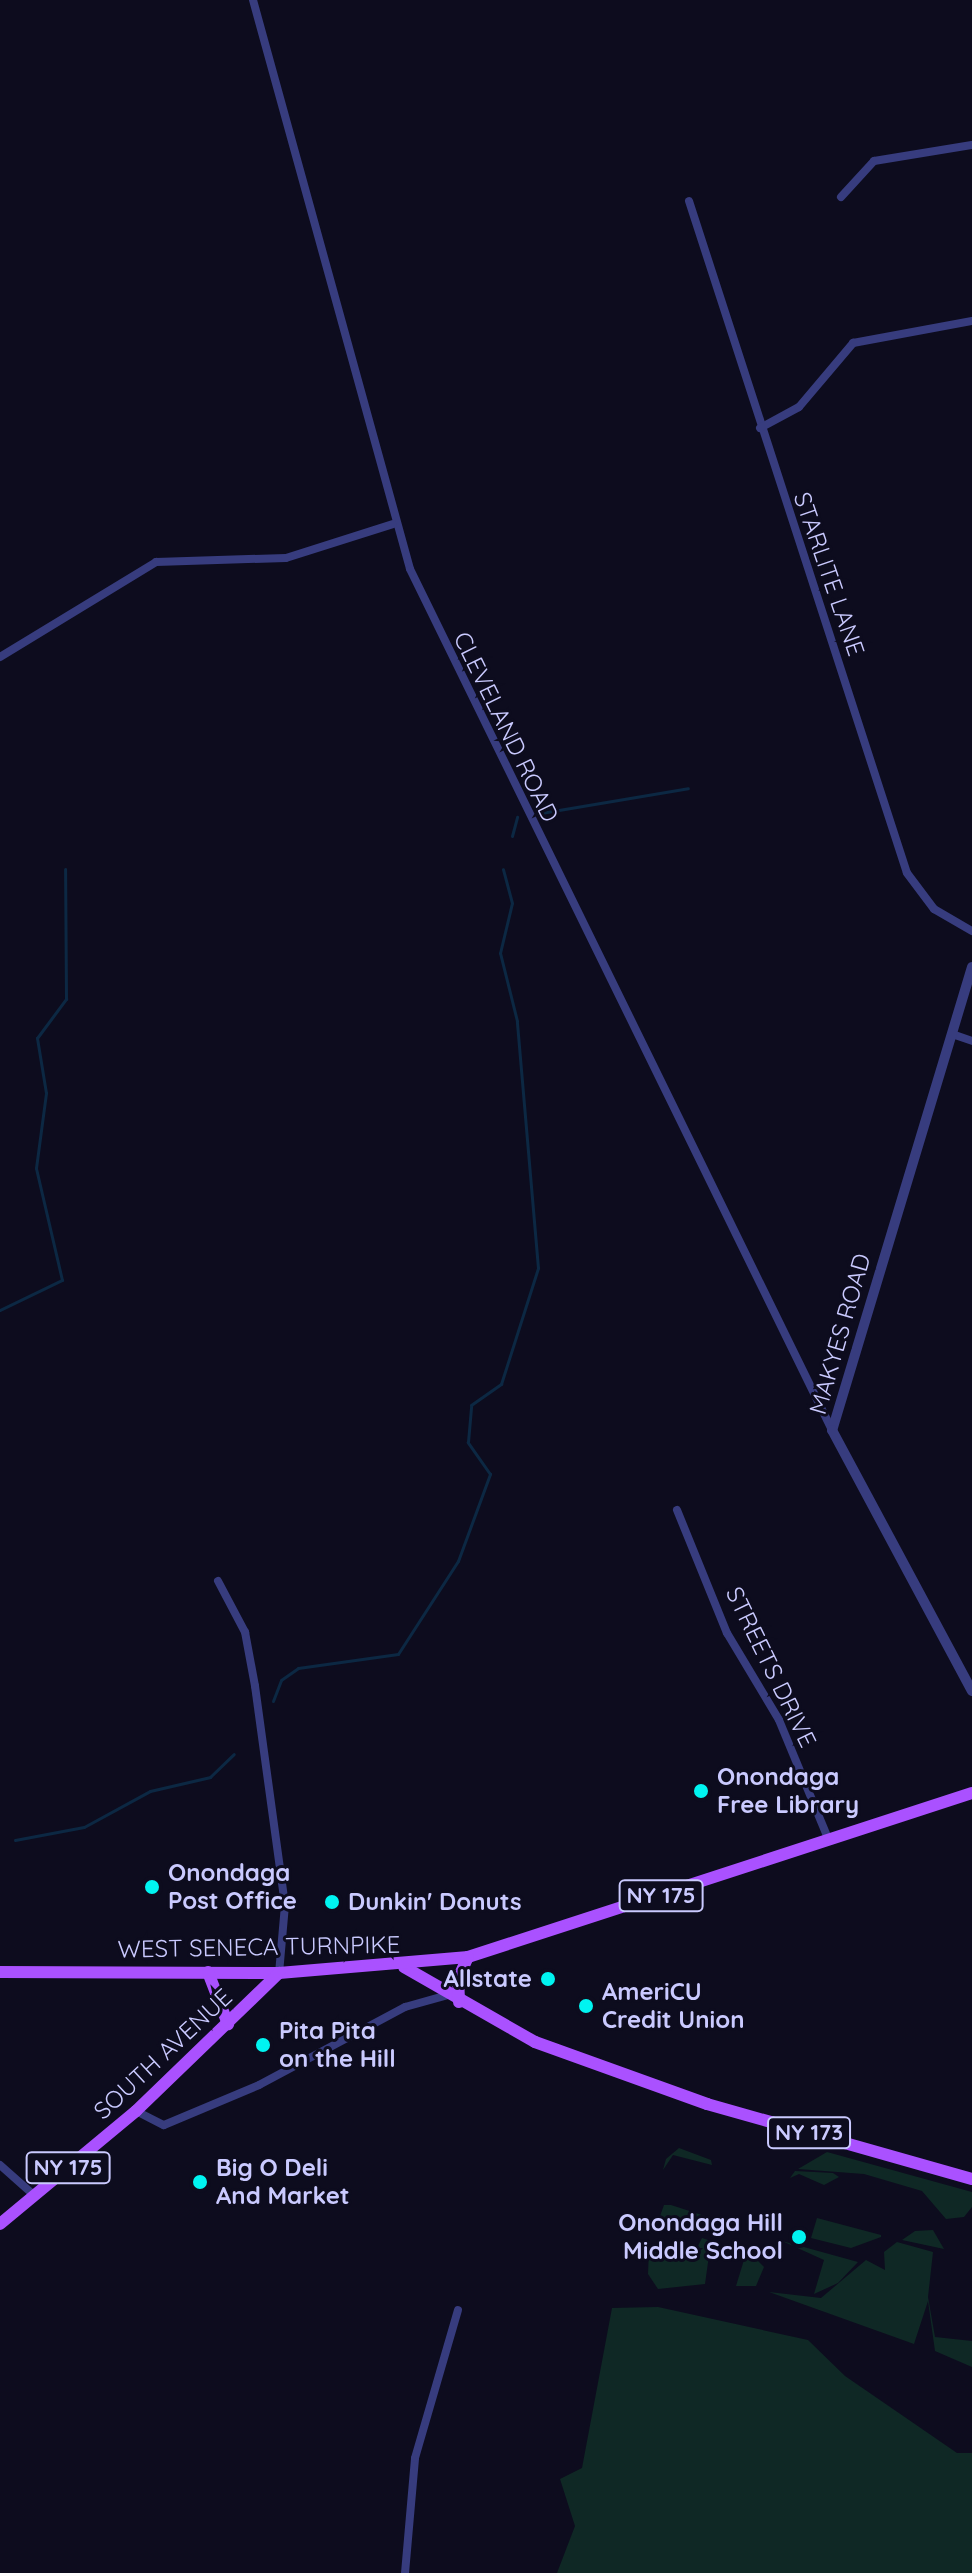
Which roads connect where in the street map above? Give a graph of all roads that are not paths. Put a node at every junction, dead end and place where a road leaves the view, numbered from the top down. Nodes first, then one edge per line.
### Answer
1 (253, 0) edge
2 (972, 145) edge
3 (841, 197) dead end
4 (689, 201) dead end
5 (972, 321) edge
6 (760, 428) junction
7 (393, 524) junction
8 (0, 657) edge
9 (972, 931) edge
10 (972, 967) edge
11 (952, 1034) junction
12 (972, 1041) edge
13 (832, 1430) junction
14 (677, 1510) dead end
15 (218, 1581) dead end
16 (972, 1691) edge
17 (972, 1793) edge
18 (829, 1841) junction
19 (468, 1957) junction
20 (404, 1967) junction
21 (0, 1972) edge
22 (208, 1972) junction
23 (279, 1973) junction
24 (454, 1999) junction
25 (228, 2024) junction
26 (136, 2111) junction
27 (0, 2165) edge
28 (972, 2179) edge
29 (35, 2196) junction
30 (0, 2224) edge
31 (458, 2310) dead end
32 (405, 2573) edge

1 - 7 street, CLEVELAND ROAD
2 - 3 street
4 - 6 street, STARLITE LANE
5 - 6 street
6 - 9 street, STARLITE LANE
7 - 8 street
7 - 13 street, CLEVELAND ROAD
10 - 11 street, MAKYES ROAD
11 - 12 street
11 - 13 street, MAKYES ROAD
13 - 16 street, MAKYES ROAD
14 - 18 street, STREETS DRIVE
15 - 23 street
17 - 18 main road, WEST SENECA TURNPIKE / NY 175
18 - 19 main road, WEST SENECA TURNPIKE / NY 175
19 - 20 main road, WEST SENECA TURNPIKE / NY 175
19 - 24 main road
20 - 23 main road, WEST SENECA TURNPIKE
20 - 24 main road, NY 173
21 - 22 main road, WEST SENECA TURNPIKE
22 - 23 main road, WEST SENECA TURNPIKE
22 - 25 main road
23 - 25 main road, SOUTH AVENUE / NY 175
24 - 26 street
24 - 28 main road, NY 173
25 - 26 main road, SOUTH AVENUE / NY 175
26 - 29 main road, SOUTH AVENUE / NY 175
27 - 29 street
29 - 30 main road, SOUTH AVENUE / NY 175
31 - 32 street

